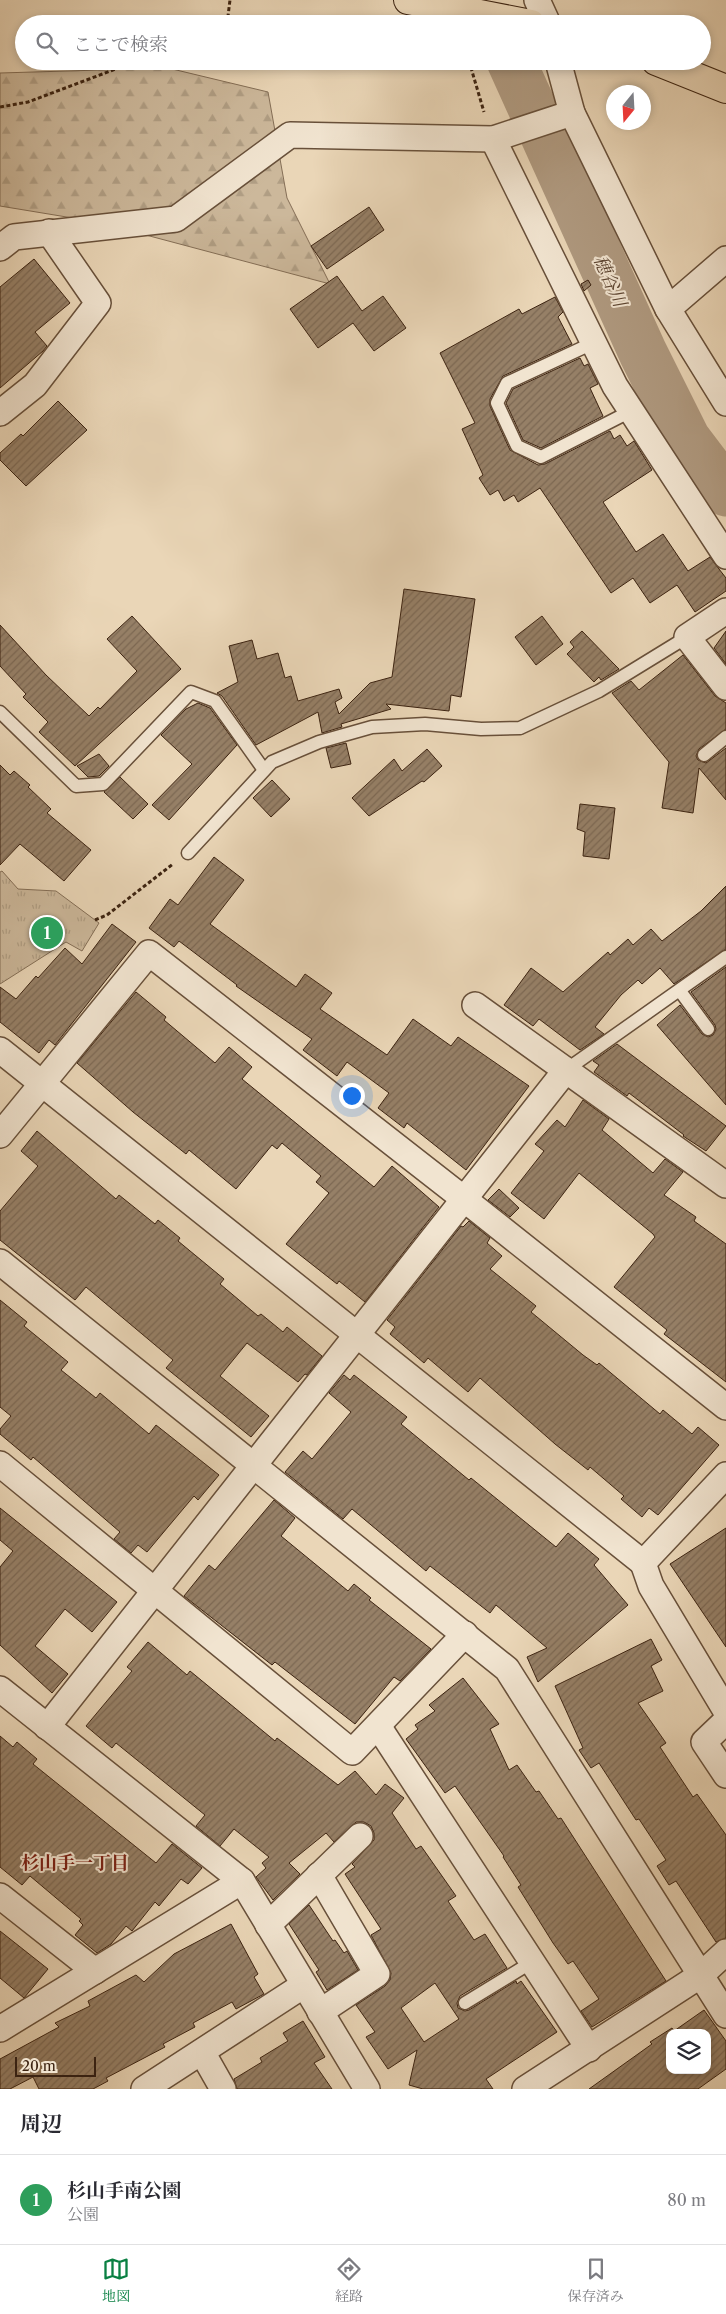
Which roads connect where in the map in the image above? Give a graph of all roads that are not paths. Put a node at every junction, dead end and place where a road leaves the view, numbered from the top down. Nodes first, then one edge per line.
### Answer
1 (408, 0) edge
2 (517, 15) edge
3 (560, 70) edge
4 (678, 70) edge
5 (726, 89) edge
6 (572, 113) junction
7 (493, 138) junction
8 (49, 232) junction
9 (0, 248) edge
10 (726, 259) edge
11 (668, 309) junction
12 (593, 343) junction
13 (726, 403) edge
14 (631, 411) junction
15 (0, 413) edge
16 (726, 556) edge
17 (726, 611) edge
18 (687, 637) junction
19 (726, 687) edge
20 (0, 712) edge
21 (726, 737) edge
22 (704, 755) dead end
23 (264, 770) junction
24 (188, 853) road end
25 (726, 957) edge
26 (680, 991) junction
27 (475, 1005) dead end
28 (708, 1029) dead end
29 (0, 1050) edge
30 (566, 1070) junction
31 (42, 1084) junction
32 (0, 1135) edge
33 (724, 1179) edge
34 (464, 1199) junction
35 (0, 1262) edge
36 (358, 1334) junction
37 (726, 1407) edge
38 (0, 1464) edge
39 (254, 1465) junction
40 (726, 1475) edge
41 (643, 1563) junction
42 (155, 1590) junction
43 (465, 1634) junction
44 (0, 1689) edge
45 (726, 1711) edge
46 (726, 1721) edge
47 (378, 1726) junction
48 (47, 1727) junction
49 (726, 1774) edge
50 (360, 1836) dead end
51 (319, 1875) junction
52 (242, 1881) junction
53 (0, 1896) edge
54 (268, 1925) junction
55 (726, 1952) edge
56 (532, 1962) junction
57 (95, 1971) junction
58 (701, 1975) junction
59 (304, 1985) junction
60 (466, 2003) dead end
61 (320, 2012) junction
62 (726, 2015) edge
63 (0, 2029) edge
64 (589, 2050) junction
65 (202, 2052) junction
66 (535, 2086) edge
67 (144, 2089) edge
68 (223, 2089) edge
69 (367, 2089) edge

1 - 2 highway
3 - 6 street
4 - 5 highway
6 - 7 street
6 - 11 street
7 - 8 street
7 - 12 street
8 - 9 street
8 - 15 street
10 - 11 street
11 - 13 street
12 - 14 street
12 - 14 lane
14 - 16 street
17 - 18 street
18 - 19 street
18 - 23 lane
20 - 23 lane
21 - 22 lane
23 - 24 lane
25 - 26 lane
26 - 28 lane
26 - 30 lane
27 - 30 street
29 - 31 street
30 - 33 street
30 - 34 street
31 - 32 street
31 - 34 street
31 - 36 street
34 - 36 street
34 - 37 street
35 - 39 street
36 - 39 street
36 - 41 street
38 - 42 street
39 - 42 street
39 - 43 street
40 - 41 street
41 - 45 street
42 - 47 street
42 - 48 street
43 - 47 street
43 - 58 street
44 - 48 street
46 - 49 street
47 - 56 street
48 - 52 street
50 - 51 street
51 - 54 street
51 - 61 street
52 - 54 street
52 - 57 street
53 - 57 street
54 - 59 street
55 - 58 street
56 - 60 lane
56 - 64 street
57 - 63 street
58 - 62 street
58 - 64 street
59 - 61 street
59 - 65 street
61 - 69 street
64 - 66 street
65 - 67 street
65 - 68 street

